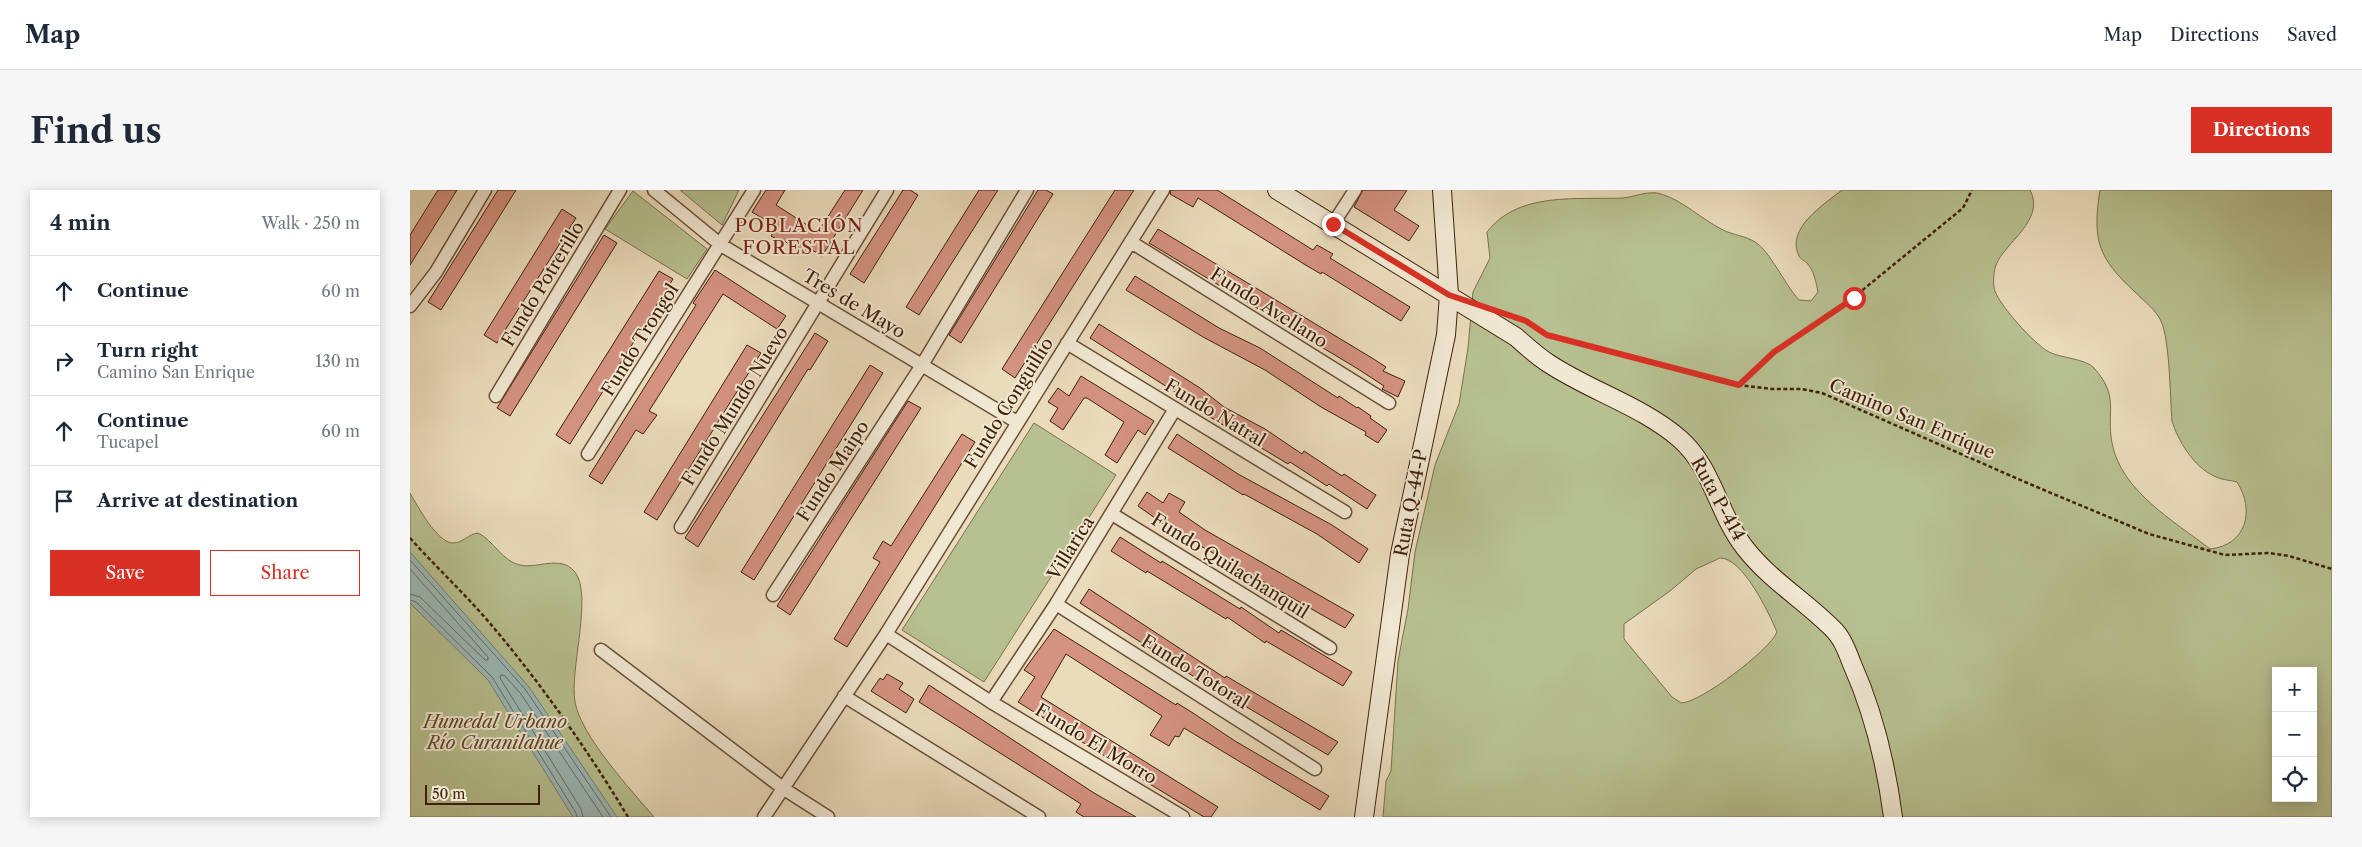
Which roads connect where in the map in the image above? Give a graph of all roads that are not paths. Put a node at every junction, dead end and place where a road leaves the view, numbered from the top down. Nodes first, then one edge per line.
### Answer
1 (485, 190) edge
2 (620, 190) edge
3 (654, 190) edge
4 (754, 190) edge
5 (887, 190) edge
6 (1027, 190) edge
7 (1162, 190) edge
8 (1277, 190) edge
9 (1355, 190) edge
10 (1442, 190) edge
11 (1333, 224) junction
12 (1131, 242) junction
13 (721, 245) junction
14 (1449, 295) junction
15 (820, 303) junction
16 (410, 306) edge
17 (1068, 344) junction
18 (922, 365) junction
19 (496, 396) dead end
20 (1389, 403) dead end
21 (1175, 409) junction
22 (1017, 422) junction
23 (588, 454) dead end
24 (1345, 512) dead end
25 (1112, 514) junction
26 (681, 527) dead end
27 (774, 596) dead end
28 (1056, 604) junction
29 (886, 634) junction
30 (1330, 648) dead end
31 (601, 650) dead end
32 (844, 696) junction
33 (991, 702) junction
34 (1315, 769) dead end
35 (784, 789) junction
36 (764, 817) edge
37 (828, 817) edge
38 (1039, 817) edge
39 (1183, 817) edge
40 (1364, 817) edge
41 (1893, 817) edge

1 - 16 street
2 - 19 street, Fundo Potrerillo
3 - 13 street, Tres de Mayo
4 - 13 street, Fundo Trongol
5 - 15 street, Fundo Mundo Nuevo
6 - 18 street, Fundo Maipo
7 - 12 street, Fundo Conguillío
8 - 11 street, Ruta P-414
9 - 11 street
10 - 14 street, Ruta Q-44-P
11 - 14 street, Ruta P-414
12 - 17 street, Fundo Conguillío
12 - 20 street, Fundo Avellano
13 - 15 street, Tres de Mayo
13 - 23 street, Fundo Trongol
14 - 40 street, Ruta Q-44-P
14 - 41 street, Ruta P-414
15 - 18 street, Tres de Mayo
15 - 26 street, Fundo Mundo Nuevo
17 - 21 street, Fundo Natral
17 - 22 street, Fundo Conguillío
18 - 22 street, Tres de Mayo
18 - 27 street, Fundo Maipo
21 - 24 street, Fundo Natral
21 - 25 street, Villarica
22 - 29 street, Fundo Conguillío
25 - 28 street, Villarica
25 - 30 street, Fundo Quilachanquil
28 - 33 street, Villarica
28 - 34 street, Fundo Totoral
29 - 32 street, Fundo Conguillío
29 - 33 street
31 - 35 street
32 - 35 street, Fundo Conguillío
32 - 38 street
33 - 39 street, Fundo El Morro
35 - 36 street, Fundo Conguillío
35 - 37 street

